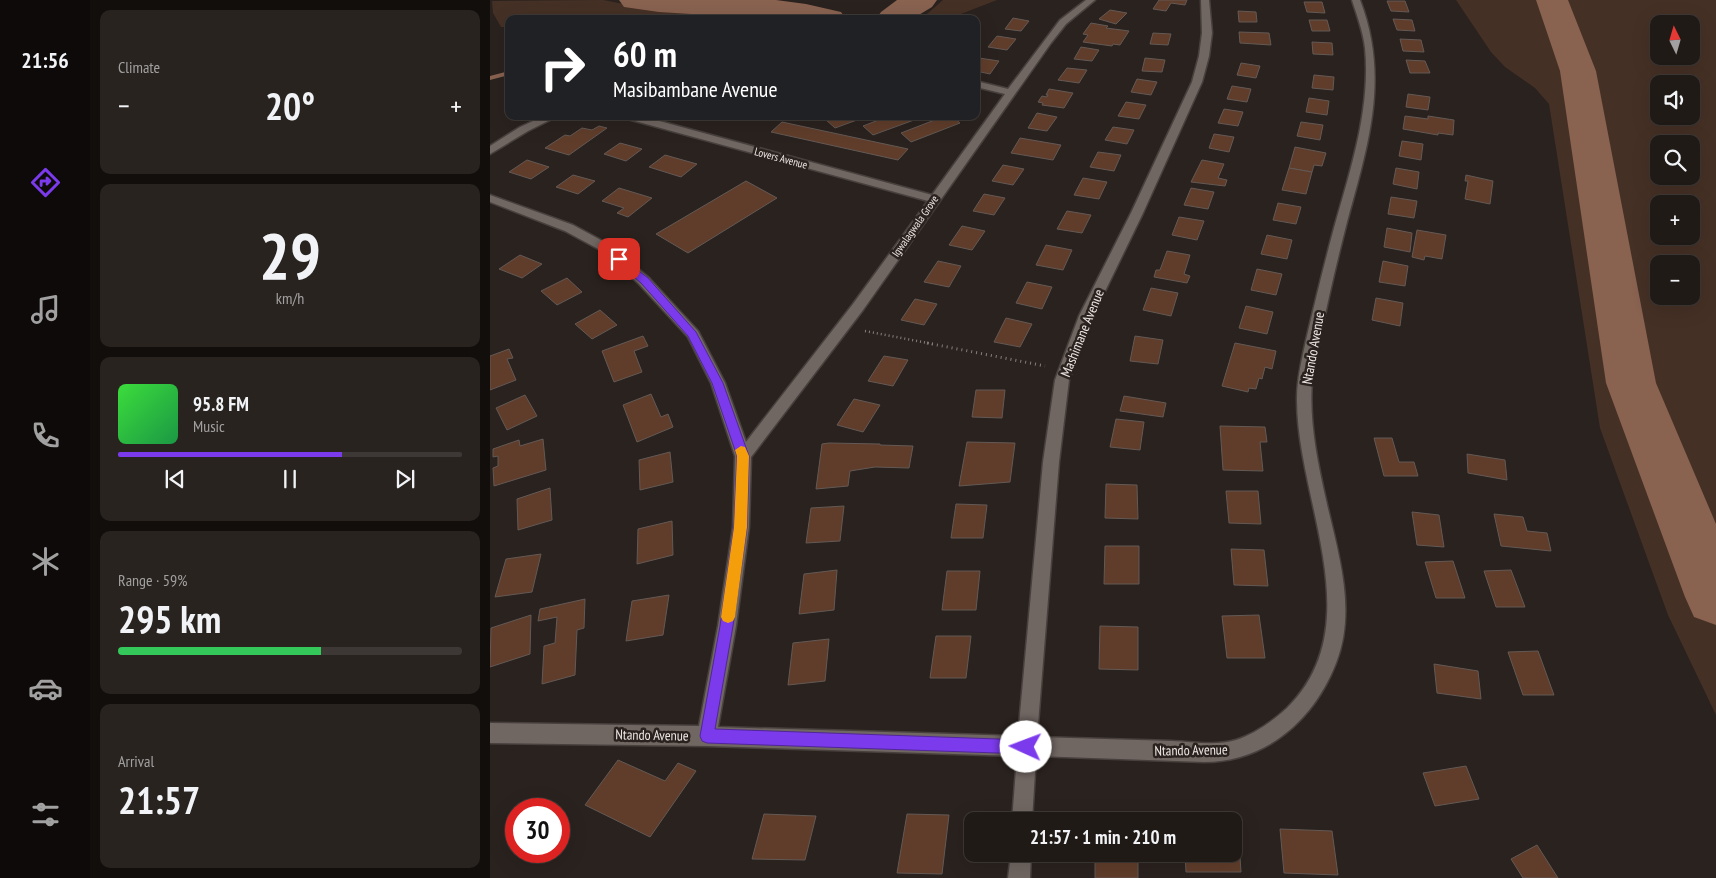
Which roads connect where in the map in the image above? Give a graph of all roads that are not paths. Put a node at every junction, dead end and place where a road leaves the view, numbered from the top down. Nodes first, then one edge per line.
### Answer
1 (1091, 0) edge
2 (1205, 0) edge
3 (1356, 0) edge
4 (980, 85) edge
5 (1011, 94) junction
6 (544, 120) edge
7 (643, 120) edge
8 (490, 151) edge
9 (490, 198) edge
10 (934, 199) junction
11 (743, 456) junction
12 (490, 733) edge
13 (707, 736) junction
14 (1026, 747) junction
15 (1022, 812) edge
16 (1020, 862) edge
17 (1019, 878) edge

1 - 5 street, Igwalagwala Grove
2 - 14 street, Mashimane Avenue
3 - 14 street, Ntando Avenue
4 - 5 street
5 - 10 street, Igwalagwala Grove
6 - 8 street
7 - 10 street, Lovers Avenue
9 - 11 street
10 - 11 street, Igwalagwala Grove
11 - 13 street
12 - 13 street, Ntando Avenue
13 - 14 street, Ntando Avenue
14 - 15 street, Mashimane Avenue
16 - 17 street

